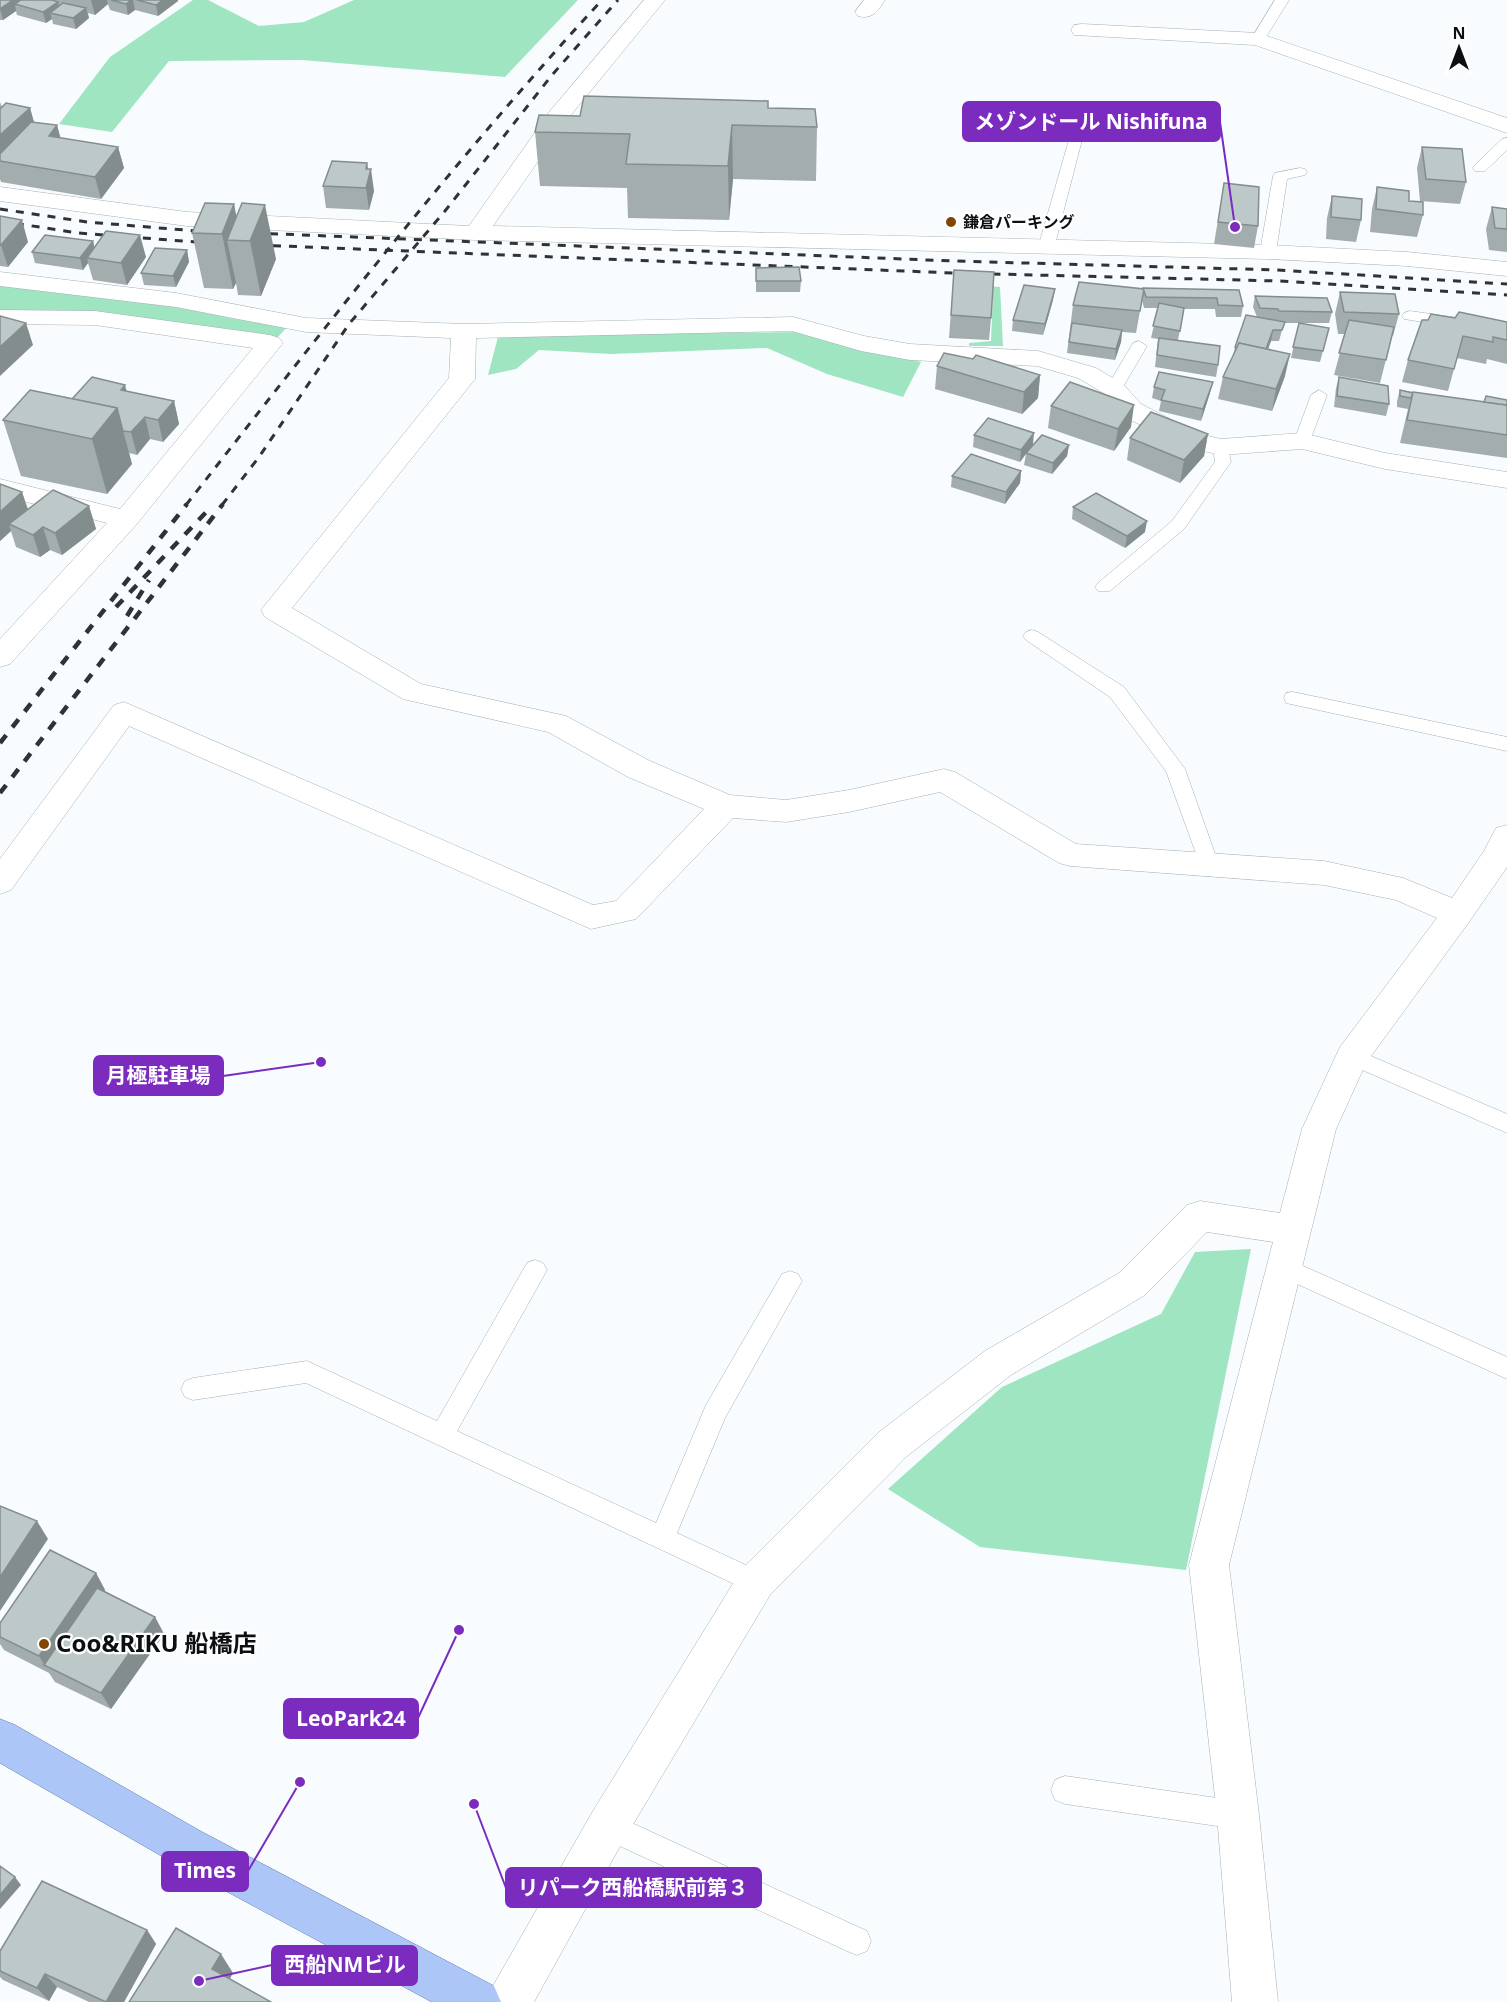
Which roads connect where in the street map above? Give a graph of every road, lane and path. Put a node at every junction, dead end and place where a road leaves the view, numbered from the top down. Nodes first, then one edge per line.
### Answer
1 (655, 0) edge
2 (1282, 0) edge
3 (1082, 30) dead end
4 (1258, 39) junction
5 (1507, 126) edge
6 (1141, 131) dead end
7 (1507, 142) edge
8 (1480, 168) dead end
9 (1300, 172) dead end
10 (0, 194) edge
11 (476, 233) junction
12 (1046, 248) junction
13 (1268, 252) junction
14 (1507, 269) edge
15 (0, 279) edge
16 (1410, 316) dead end
17 (0, 317) edge
18 (1507, 330) edge
19 (464, 331) junction
20 (1139, 345) dead end
21 (1114, 389) junction
22 (1319, 395) dead end
23 (1302, 441) junction
24 (1221, 447) junction
25 (1507, 480) edge
26 (0, 487) edge
27 (126, 519) junction
28 (1104, 587) dead end
29 (1032, 636) dead end
30 (4, 644) edge
31 (1293, 698) dead end
32 (1507, 744) edge
33 (726, 806) junction
34 (1507, 836) edge
35 (1209, 865) junction
36 (0, 882) edge
37 (1458, 914) junction
38 (1352, 1056) junction
39 (1507, 1124) edge
40 (1292, 1230) junction
41 (1283, 1267) junction
42 (535, 1269) dead end
43 (790, 1281) dead end
44 (1507, 1368) edge
45 (192, 1389) dead end
46 (442, 1435) junction
47 (662, 1538) junction
48 (756, 1582) junction
49 (0, 1740) edge
50 (1065, 1790) dead end
51 (1238, 1815) junction
52 (608, 1826) junction
53 (857, 1941) dead end
54 (456, 1997) edge
55 (509, 2002) edge
56 (1255, 2002) edge

1 - 11 street
2 - 4 lane
3 - 4 street
4 - 5 street
6 - 12 lane
7 - 8 lane
9 - 13 lane
10 - 11 street
11 - 12 street
12 - 13 street
13 - 14 street
15 - 19 street
16 - 18 lane
17 - 27 street
19 - 21 street
19 - 33 street
20 - 21 lane
21 - 24 street
22 - 23 lane
23 - 24 street
23 - 25 street
24 - 28 lane
26 - 27 street
27 - 30 street
29 - 35 lane
31 - 32 lane
33 - 35 street
33 - 36 street
34 - 37 street
35 - 37 street
37 - 38 street
38 - 39 lane
38 - 40 street
40 - 41 street
40 - 48 street
41 - 44 lane
41 - 51 street
42 - 46 lane
43 - 47 lane
45 - 46 lane
46 - 47 lane
47 - 48 lane
48 - 52 street
49 - 54 highway
50 - 51 lane
51 - 56 street
52 - 53 lane
52 - 55 street

